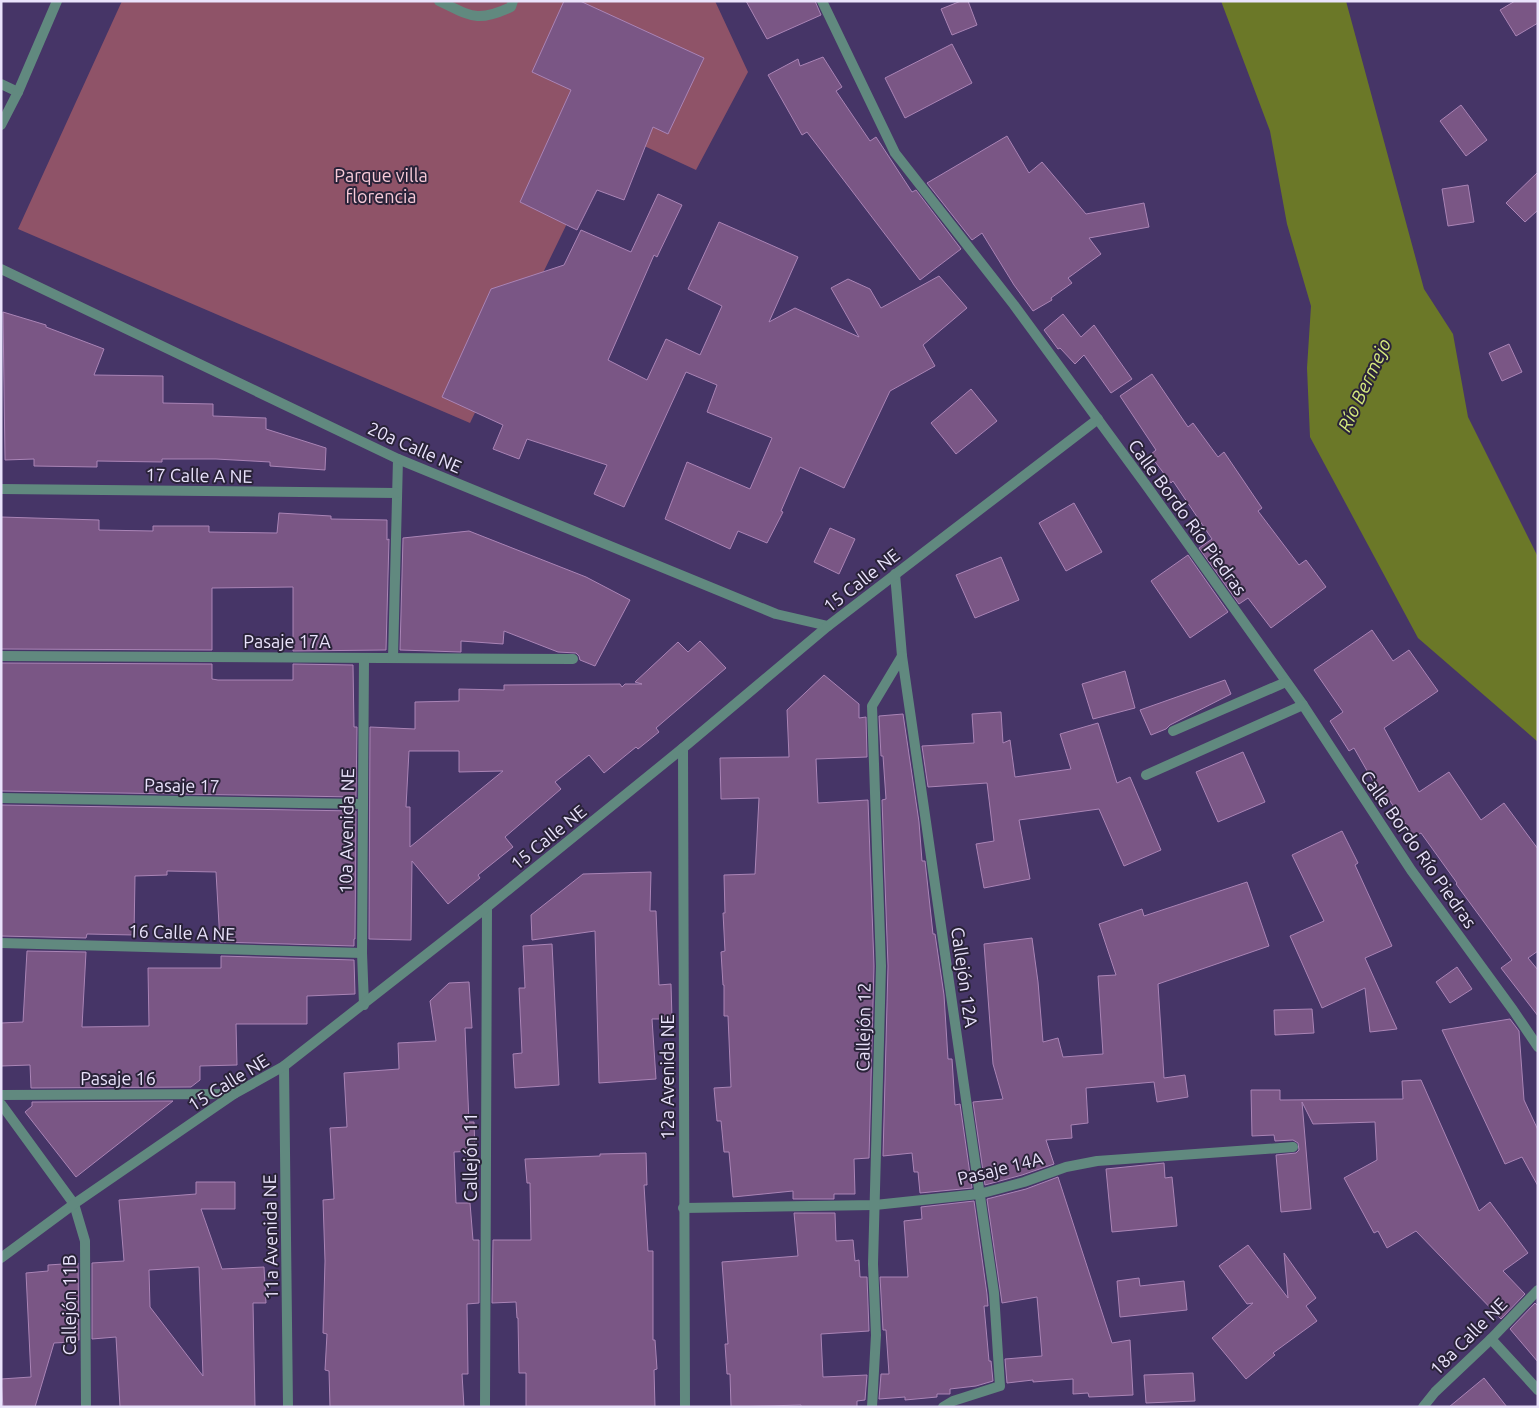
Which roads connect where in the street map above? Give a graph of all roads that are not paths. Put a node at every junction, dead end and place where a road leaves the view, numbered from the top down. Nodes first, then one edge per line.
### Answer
1 (57, 1) edge
2 (439, 1) edge
3 (513, 1) edge
4 (822, 1) edge
5 (1, 84) edge
6 (18, 92) junction
7 (1, 125) edge
8 (1, 269) edge
9 (1098, 419) junction
10 (398, 459) junction
11 (1, 489) edge
12 (398, 493) junction
13 (895, 574) junction
14 (828, 626) junction
15 (1, 656) edge
16 (902, 656) junction
17 (364, 658) junction
18 (392, 658) junction
19 (573, 659) dead end
20 (1286, 682) junction
21 (1303, 706) junction
22 (1174, 731) dead end
23 (683, 748) junction
24 (1146, 775) dead end
25 (1, 798) edge
26 (363, 804) junction
27 (487, 907) junction
28 (1, 943) edge
29 (362, 953) junction
30 (364, 1005) junction
31 (1538, 1047) edge
32 (284, 1066) junction
33 (234, 1094) junction
34 (1, 1095) edge
35 (1, 1104) edge
36 (1293, 1147) dead end
37 (979, 1194) junction
38 (74, 1204) junction
39 (875, 1205) junction
40 (684, 1208) junction
41 (1, 1258) edge
42 (1538, 1290) edge
43 (1491, 1339) junction
44 (1538, 1390) edge
45 (86, 1407) edge
46 (288, 1407) edge
47 (485, 1407) edge
48 (685, 1407) edge
49 (872, 1407) edge
50 (942, 1407) edge
51 (1423, 1407) edge

1 - 6 street
2 - 3 street
4 - 9 street, Calle Bordo Río Piedras
5 - 6 street
6 - 7 street
8 - 10 street, 20a Calle NE
9 - 13 street, 15 Calle NE
9 - 20 street, Calle Bordo Río Piedras
10 - 12 street
10 - 14 street, 20a Calle NE
11 - 12 street, 17 Calle A NE
12 - 18 street
13 - 14 street, 15 Calle NE
13 - 16 street, Callejón 12A
14 - 23 street, 15 Calle NE
15 - 17 street, Pasaje 17A
16 - 37 street, Callejón 12A
16 - 39 street, Callejón 12
17 - 18 street, Pasaje 17A
17 - 26 street, 10a Avenida NE
18 - 19 street, Pasaje 17A
20 - 21 street, Calle Bordo Río Piedras
20 - 22 street
21 - 24 street
21 - 31 street, Calle Bordo Río Piedras
23 - 27 street, 15 Calle NE
23 - 40 street, 12a Avenida NE
25 - 26 street, Pasaje 17
26 - 29 street, 10a Avenida NE
27 - 30 street, 15 Calle NE
27 - 47 street, Callejón 11
28 - 29 street, 16 Calle A NE
29 - 30 street, 10a Avenida NE
30 - 32 street, 15 Calle NE
32 - 33 street, 15 Calle NE
32 - 46 street, 11a Avenida NE
33 - 34 street, Pasaje 16
33 - 38 street, 15 Calle NE
35 - 38 street, Callejón 11B
36 - 37 street, Pasaje 14A
37 - 39 street, Pasaje 14A
37 - 50 street, Callejón 12A
38 - 41 street, 15 Calle NE
38 - 45 street, Callejón 11B
39 - 40 street, Pasaje 14A
39 - 49 street, Callejón 12
40 - 48 street, 12a Avenida NE
42 - 43 street, 18a Calle NE
43 - 44 street
43 - 51 street, 18a Calle NE

